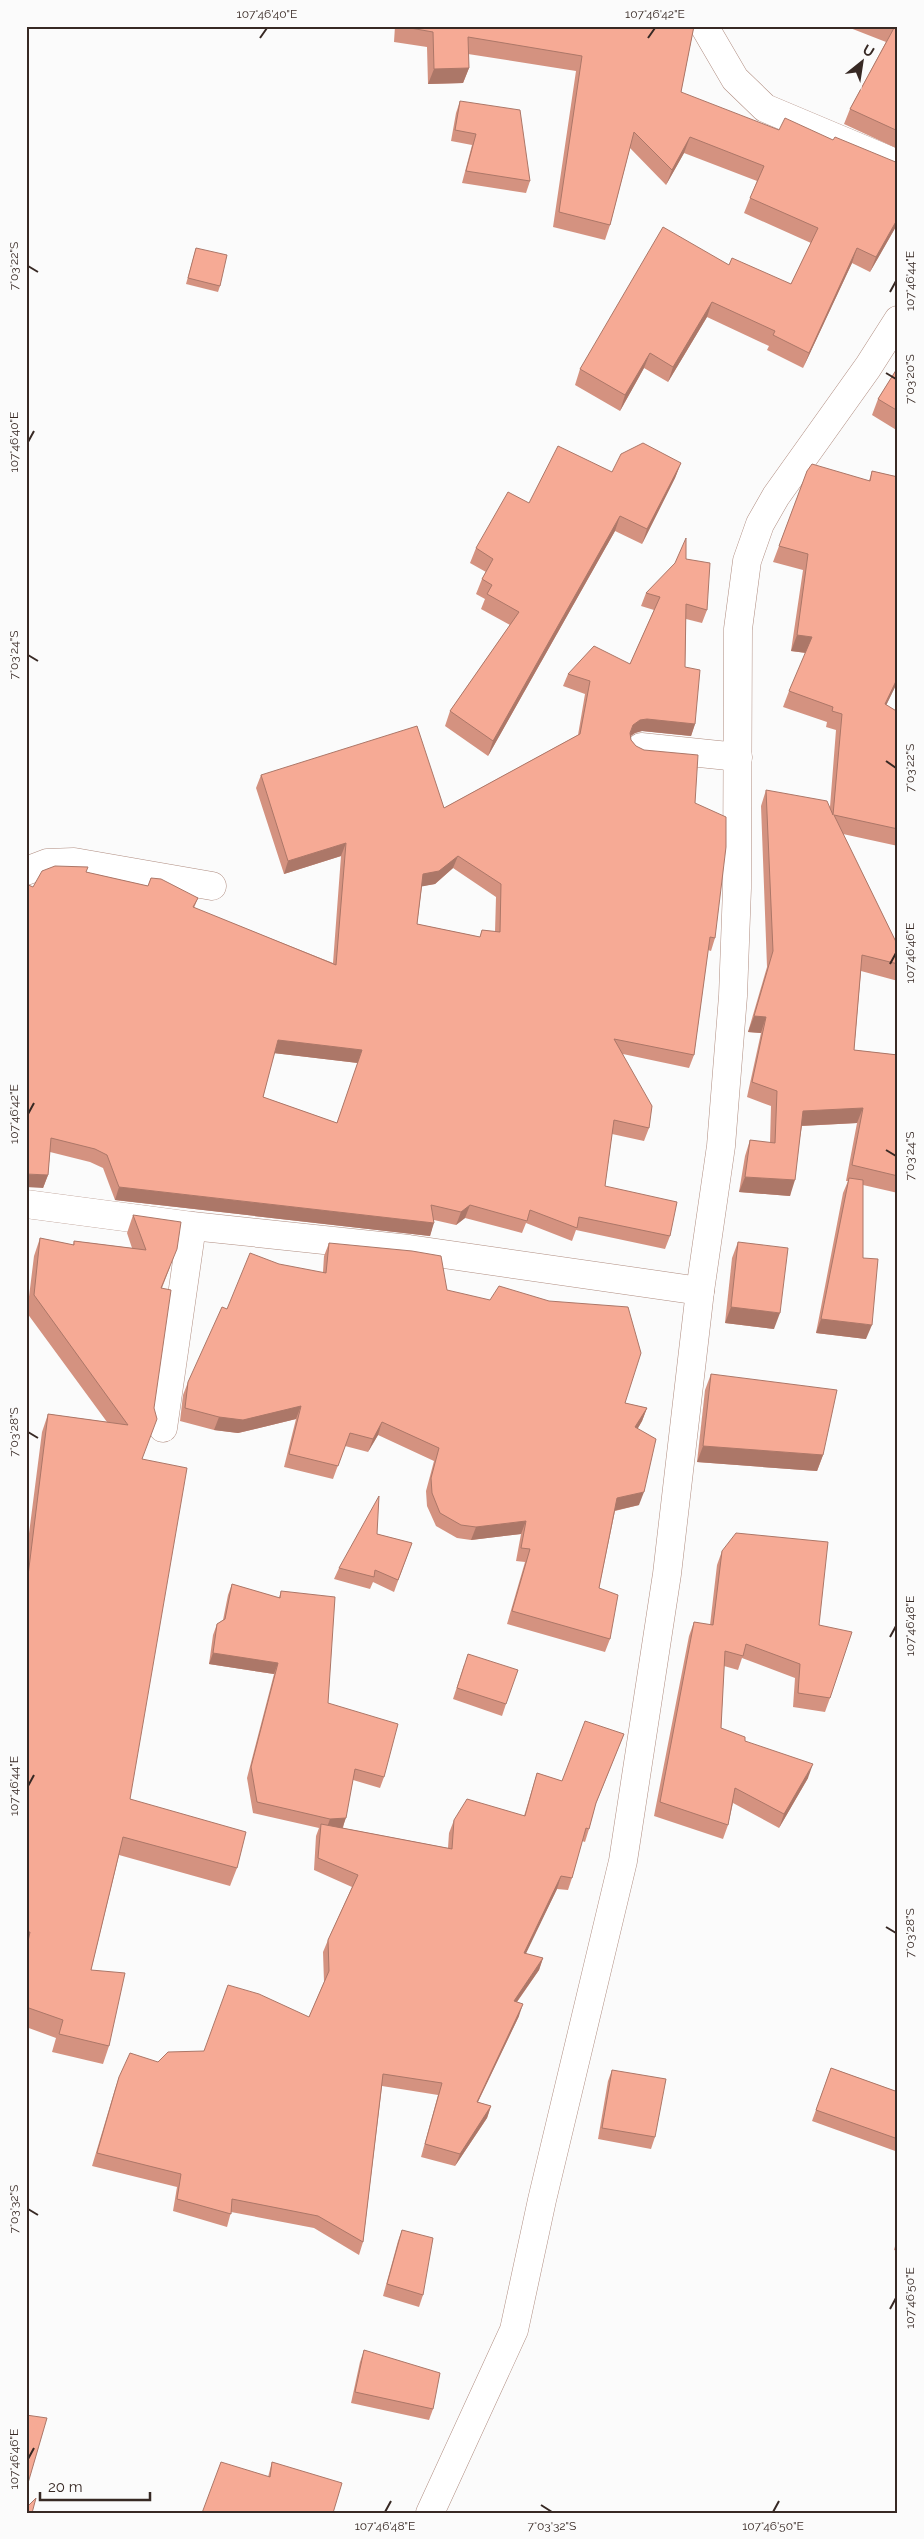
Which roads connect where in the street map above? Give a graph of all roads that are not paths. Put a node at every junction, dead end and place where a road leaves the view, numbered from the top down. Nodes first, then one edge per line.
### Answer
1 (704, 26) edge
2 (898, 164) edge
3 (898, 320) edge
4 (641, 747) edge
5 (738, 757) junction
6 (26, 871) edge
7 (212, 886) dead end
8 (26, 1204) edge
9 (192, 1226) junction
10 (700, 1291) junction
11 (163, 1428) dead end
12 (430, 2513) edge

1 - 2 street
3 - 5 street
4 - 5 street
5 - 10 street
6 - 7 street
8 - 9 street
9 - 10 street
9 - 11 street
10 - 12 street

